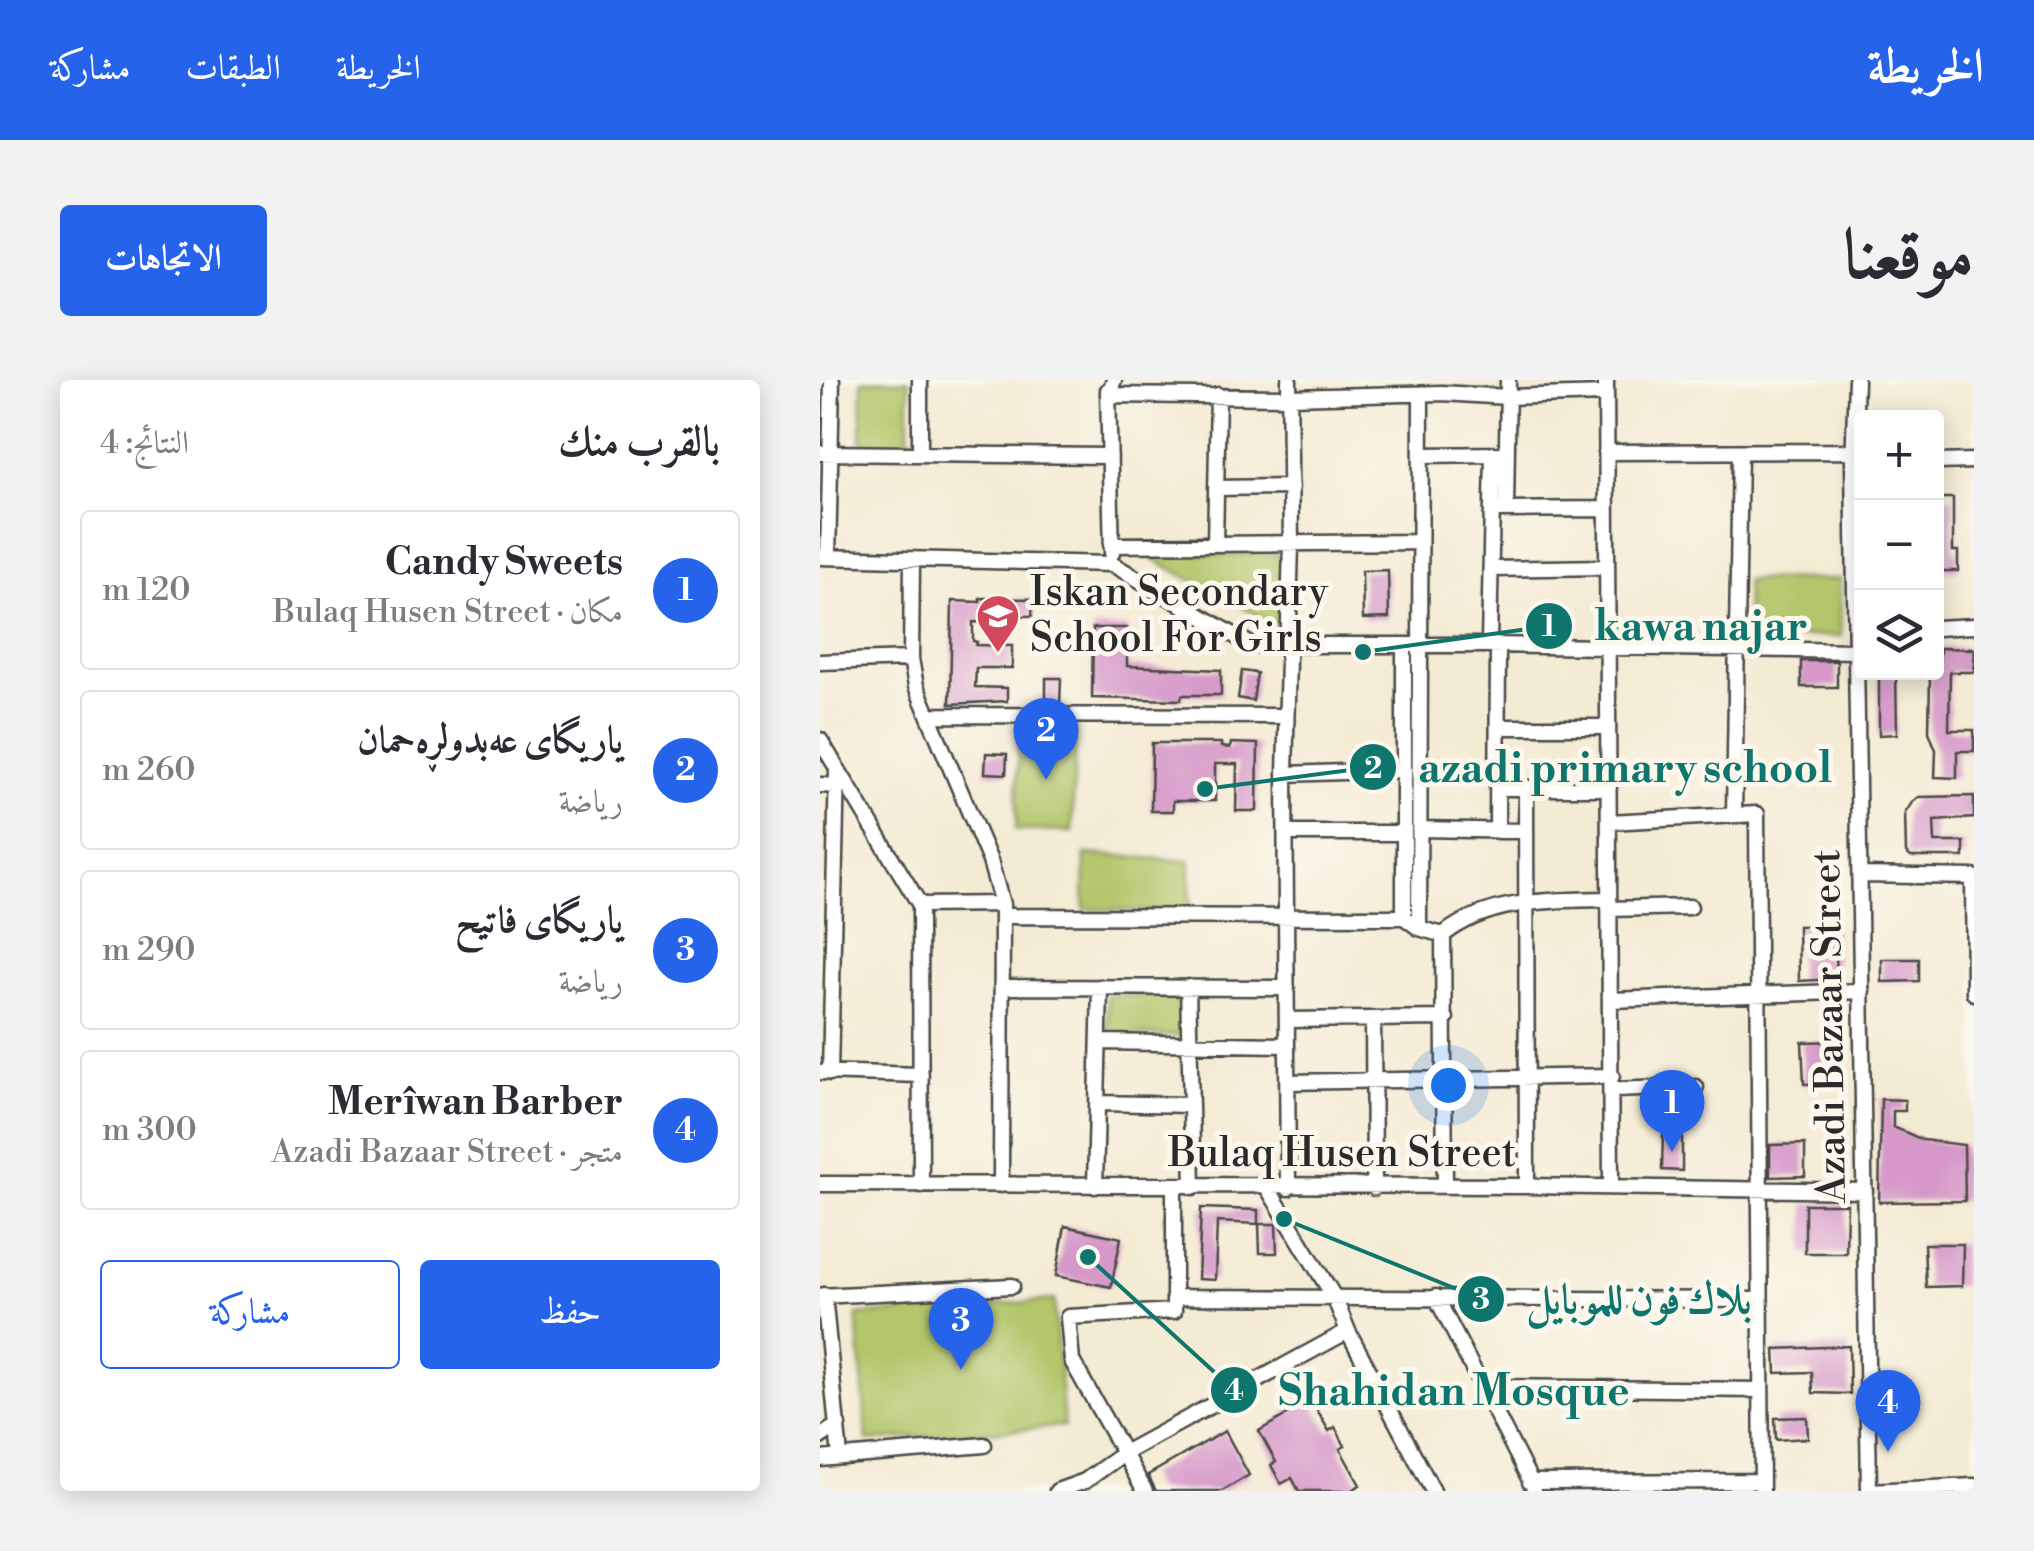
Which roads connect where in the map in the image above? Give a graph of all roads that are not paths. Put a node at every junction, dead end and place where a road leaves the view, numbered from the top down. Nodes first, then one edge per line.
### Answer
1 (832, 380) edge
2 (920, 380) edge
3 (1290, 380) edge
4 (1508, 380) edge
5 (1856, 380) edge
6 (1110, 385) edge
7 (1442, 387) edge
8 (1606, 387) edge
9 (1421, 394) junction
10 (1218, 396) junction
11 (1290, 397) junction
12 (1508, 398) junction
13 (1856, 410) edge
14 (1606, 452) junction
15 (1740, 452) junction
16 (825, 453) edge
17 (920, 454) junction
18 (1500, 454) junction
19 (1421, 455) junction
20 (1110, 456) junction
21 (1854, 459) edge
22 (1974, 461) edge
23 (1944, 462) edge
24 (1216, 488) junction
25 (1291, 488) junction
26 (1857, 500) edge
27 (1606, 509) junction
28 (1499, 510) junction
29 (1420, 542) junction
30 (1290, 543) junction
31 (1216, 544) junction
32 (1112, 545) junction
33 (824, 557) edge
34 (912, 562) junction
35 (1112, 564) junction
36 (1607, 567) junction
37 (1492, 569) junction
38 (1858, 590) edge
39 (1974, 626) edge
40 (1944, 628) edge
41 (1494, 646) junction
42 (1412, 647) junction
43 (1289, 648) junction
44 (1607, 648) junction
45 (1736, 650) junction
46 (1854, 651) edge
47 (911, 659) junction
48 (820, 662) edge
49 (1857, 680) edge
50 (929, 715) junction
51 (1286, 716) junction
52 (1498, 727) junction
53 (1608, 727) junction
54 (820, 740) edge
55 (837, 766) junction
56 (1404, 770) junction
57 (1285, 774) junction
58 (820, 785) edge
59 (836, 786) junction
60 (1498, 788) junction
61 (1526, 788) junction
62 (1609, 788) junction
63 (1734, 814) junction
64 (1609, 822) junction
65 (1411, 831) junction
66 (1498, 831) junction
67 (1526, 832) junction
68 (1286, 833) junction
69 (1860, 876) junction
70 (1974, 877) edge
71 (1526, 901) junction
72 (1609, 904) junction
73 (920, 905) junction
74 (1690, 907) dead end
75 (1003, 910) junction
76 (1286, 917) junction
77 (1404, 917) junction
78 (1419, 928) junction
79 (1443, 935) junction
80 (1002, 987) junction
81 (1100, 987) junction
82 (1188, 987) junction
83 (1287, 988) junction
84 (1862, 991) junction
85 (1974, 993) edge
86 (1761, 995) junction
87 (1612, 1000) junction
88 (1373, 1018) junction
89 (1446, 1018) junction
90 (1287, 1020) junction
91 (1098, 1042) junction
92 (1189, 1044) junction
93 (1287, 1044) junction
94 (825, 1073) edge
95 (921, 1075) junction
96 (1526, 1079) junction
97 (1446, 1080) junction
98 (1372, 1081) junction
99 (1287, 1082) junction
100 (1612, 1083) junction
101 (1696, 1087) dead end
102 (1098, 1104) junction
103 (1191, 1105) junction
104 (820, 1184) edge
105 (921, 1185) junction
106 (1001, 1185) junction
107 (1095, 1186) junction
108 (1174, 1186) junction
109 (1445, 1186) junction
110 (1527, 1186) junction
111 (1193, 1187) junction
112 (1267, 1187) junction
113 (1611, 1187) junction
114 (1288, 1188) junction
115 (1374, 1188) junction
116 (1760, 1190) junction
117 (1864, 1191) junction
118 (1012, 1286) dead end
119 (822, 1296) edge
120 (1174, 1296) junction
121 (1334, 1296) junction
122 (1436, 1298) junction
123 (1760, 1300) junction
124 (1348, 1331) junction
125 (824, 1339) edge
126 (1482, 1387) junction
127 (1761, 1390) junction
128 (838, 1425) junction
129 (820, 1437) edge
130 (984, 1445) dead end
131 (1124, 1453) junction
132 (840, 1457) junction
133 (820, 1459) edge
134 (1533, 1486) edge
135 (1762, 1486) edge
136 (1974, 1486) edge
137 (1063, 1490) edge
138 (1146, 1491) edge
139 (1433, 1491) edge
140 (1869, 1491) edge

1 - 16 street
2 - 17 street
3 - 11 street
4 - 12 street
5 - 13 street, Azadi Bazaar Street
6 - 10 street
6 - 20 street
7 - 9 street
7 - 12 street
8 - 12 street
8 - 14 street
9 - 11 street
9 - 19 street
10 - 11 street
10 - 24 street
11 - 25 street
12 - 18 street
14 - 15 street
14 - 27 street
15 - 21 street
15 - 45 street
16 - 17 street
16 - 33 street
17 - 20 street
18 - 19 street
18 - 28 street
19 - 29 street
20 - 32 street
22 - 23 street
24 - 25 street
24 - 31 street
25 - 30 street
26 - 38 street, Azadi Bazaar Street
27 - 28 street
27 - 36 street
28 - 37 street
29 - 30 street
29 - 42 street
30 - 31 street
30 - 43 street
31 - 32 street
32 - 35 street
33 - 34 street
34 - 35 street
34 - 47 street
35 - 43 street
36 - 37 street
36 - 44 street
37 - 41 street
39 - 40 street
41 - 42 street
41 - 44 street
41 - 52 street
42 - 43 street
42 - 56 street
42 - 65 street
43 - 51 street
44 - 45 street
44 - 53 street
45 - 46 street
45 - 63 street
47 - 48 street
47 - 50 street
49 - 69 street, Azadi Bazaar Street
50 - 51 street
50 - 75 street
51 - 57 street
52 - 53 street
52 - 60 street
53 - 62 street
54 - 55 street
55 - 59 street
55 - 73 street
56 - 57 street
56 - 65 street
57 - 68 street
58 - 59 street
59 - 94 street
60 - 61 street
60 - 66 street
61 - 62 street
61 - 67 street
62 - 64 street
63 - 64 street
63 - 86 street
64 - 72 street
65 - 66 street
65 - 68 street
65 - 77 street
65 - 78 street
66 - 67 street
67 - 71 street
68 - 76 street
69 - 70 street
69 - 84 street, Azadi Bazaar Street
70 - 85 street
71 - 72 street
71 - 79 street
71 - 96 street
72 - 74 street
72 - 87 street
73 - 75 street
73 - 95 street
75 - 76 street
75 - 80 street
76 - 77 street
76 - 83 street
77 - 78 street
78 - 79 street
79 - 89 street
80 - 81 street
80 - 106 street
81 - 82 street
81 - 91 street
82 - 83 street
82 - 92 street
83 - 90 street
84 - 86 street
84 - 117 street, Azadi Bazaar Street
86 - 87 street
86 - 116 street
87 - 100 street
88 - 89 street
88 - 90 street
88 - 98 street
89 - 97 street
90 - 93 street
91 - 92 street
91 - 102 street
92 - 93 street
92 - 103 street
93 - 99 street
94 - 95 street
95 - 105 street
96 - 97 street
96 - 100 street
96 - 110 street
97 - 98 street
97 - 109 street
98 - 99 street
98 - 115 street
99 - 114 street
100 - 101 street
100 - 113 street
102 - 103 street
102 - 107 street
103 - 111 street
104 - 105 street, Bulaq Husen Street
105 - 106 street, Bulaq Husen Street
106 - 107 street, Bulaq Husen Street
107 - 108 street, Bulaq Husen Street
108 - 111 street, Bulaq Husen Street
108 - 120 street
109 - 110 street, Bulaq Husen Street
109 - 115 street, Bulaq Husen Street
110 - 113 street, Bulaq Husen Street
111 - 112 street, Bulaq Husen Street
112 - 114 street, Bulaq Husen Street
112 - 121 street
113 - 116 street, Bulaq Husen Street
114 - 115 street, Bulaq Husen Street
116 - 117 street, Bulaq Husen Street
116 - 123 street
117 - 140 street, Azadi Bazaar Street
118 - 119 street
119 - 125 street
120 - 121 street
120 - 131 street
121 - 122 street
121 - 124 street
122 - 123 street
122 - 126 street
123 - 127 street
124 - 131 street
124 - 139 street
125 - 128 street
126 - 127 street
126 - 134 street
127 - 135 street
128 - 129 street
128 - 132 street
130 - 132 street
131 - 137 street
131 - 138 street
132 - 133 street
134 - 135 street
136 - 140 street

